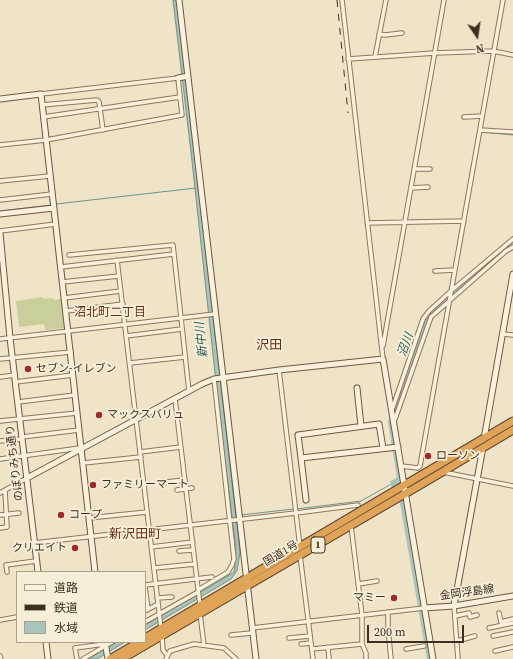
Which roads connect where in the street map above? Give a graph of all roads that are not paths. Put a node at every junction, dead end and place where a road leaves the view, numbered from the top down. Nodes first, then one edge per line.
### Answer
1 (179, 0) edge
2 (342, 0) edge
3 (386, 0) edge
4 (444, 0) edge
5 (503, 0) edge
6 (402, 33) dead end
7 (379, 34) junction
8 (493, 51) junction
9 (435, 53) junction
10 (513, 55) edge
11 (375, 57) junction
12 (348, 59) junction
13 (188, 76) junction
14 (178, 78) junction
15 (41, 94) junction
16 (180, 97) junction
17 (0, 99) edge
18 (42, 105) junction
19 (100, 109) junction
20 (482, 116) junction
21 (43, 117) junction
22 (464, 117) dead end
23 (103, 130) junction
24 (480, 130) junction
25 (513, 132) edge
26 (46, 140) junction
27 (0, 145) edge
28 (414, 169) junction
29 (430, 169) dead end
30 (50, 176) junction
31 (0, 181) edge
32 (411, 188) junction
33 (428, 188) dead end
34 (52, 194) junction
35 (0, 200) edge
36 (54, 208) junction
37 (0, 214) edge
38 (464, 221) junction
39 (405, 222) junction
40 (367, 223) junction
41 (56, 224) junction
42 (0, 232) edge
43 (513, 239) edge
44 (1, 243) edge
45 (513, 247) edge
46 (174, 254) junction
47 (69, 255) dead end
48 (117, 260) junction
49 (2, 266) edge
50 (61, 267) junction
51 (455, 270) junction
52 (435, 271) dead end
53 (513, 274) edge
54 (119, 276) junction
55 (62, 282) junction
56 (3, 284) edge
57 (121, 291) junction
58 (451, 291) junction
59 (64, 298) junction
60 (450, 300) junction
61 (122, 304) junction
62 (66, 311) junction
63 (215, 314) junction
64 (181, 318) junction
65 (125, 325) junction
66 (182, 329) junction
67 (69, 331) junction
68 (502, 334) junction
69 (513, 335) edge
70 (126, 336) junction
71 (10, 338) junction
72 (0, 339) edge
73 (382, 351) junction
74 (71, 352) junction
75 (185, 357) junction
76 (13, 358) junction
77 (0, 359) edge
78 (383, 359) junction
79 (130, 363) junction
80 (279, 370) junction
81 (15, 375) junction
82 (73, 375) junction
83 (0, 377) edge
84 (224, 378) junction
85 (215, 379) junction
86 (15, 382) junction
87 (357, 388) dead end
88 (189, 391) junction
89 (76, 395) junction
90 (175, 399) junction
91 (18, 402) junction
92 (392, 412) junction
93 (77, 413) junction
94 (20, 419) junction
95 (136, 420) junction
96 (0, 421) edge
97 (393, 421) junction
98 (513, 421) edge
99 (360, 426) junction
100 (79, 430) junction
101 (513, 430) edge
102 (22, 438) junction
103 (484, 438) junction
104 (0, 441) edge
105 (231, 442) junction
106 (221, 443) junction
107 (181, 447) junction
108 (395, 447) junction
109 (81, 448) junction
110 (383, 448) junction
111 (483, 448) junction
112 (140, 452) junction
113 (24, 456) junction
114 (141, 457) junction
115 (301, 458) junction
116 (0, 459) edge
117 (83, 463) junction
118 (401, 466) junction
119 (443, 472) junction
120 (27, 478) junction
121 (477, 478) junction
122 (185, 480) junction
123 (166, 482) dead end
124 (404, 486) junction
125 (513, 486) edge
126 (192, 488) dead end
127 (186, 489) junction
128 (5, 490) junction
129 (177, 490) dead end
130 (0, 493) edge
131 (406, 494) junction
132 (306, 500) dead end
133 (358, 505) dead end
134 (349, 506) junction
135 (147, 512) junction
136 (19, 513) dead end
137 (296, 513) junction
138 (7, 514) junction
139 (0, 515) edge
140 (89, 518) junction
141 (350, 518) junction
142 (239, 519) junction
143 (230, 520) junction
144 (191, 525) junction
145 (351, 526) junction
146 (0, 528) edge
147 (149, 530) junction
148 (92, 537) junction
149 (192, 542) junction
150 (34, 543) junction
151 (151, 547) junction
152 (300, 547) junction
153 (193, 550) junction
154 (179, 551) dead end
155 (300, 555) junction
156 (36, 561) junction
157 (195, 564) junction
158 (154, 568) junction
159 (38, 571) edge
160 (95, 571) edge
161 (7, 572) dead end
162 (212, 577) dead end
163 (246, 578) junction
164 (197, 579) junction
165 (377, 581) dead end
166 (156, 584) junction
167 (358, 584) junction
168 (146, 586) edge
169 (247, 587) junction
170 (198, 591) junction
171 (513, 596) edge
172 (172, 597) dead end
173 (146, 598) edge
174 (157, 598) junction
175 (158, 604) junction
176 (200, 604) junction
177 (454, 606) junction
178 (424, 608) junction
179 (147, 610) edge
180 (388, 612) junction
181 (499, 613) dead end
182 (159, 614) junction
183 (200, 614) junction
184 (362, 615) junction
185 (478, 615) dead end
186 (455, 616) junction
187 (16, 617) edge
188 (470, 617) junction
189 (0, 620) edge
190 (513, 620) edge
191 (146, 621) edge
192 (309, 622) junction
193 (472, 622) dead end
194 (513, 623) edge
195 (489, 628) dead end
196 (161, 630) junction
197 (252, 630) junction
198 (513, 632) edge
199 (231, 635) dead end
200 (310, 636) junction
201 (475, 636) dead end
202 (493, 636) dead end
203 (146, 638) edge
204 (289, 638) dead end
205 (146, 641) edge
206 (457, 641) junction
207 (46, 643) edge
208 (137, 643) edge
209 (144, 643) edge
210 (311, 643) junction
211 (105, 644) edge
212 (301, 644) dead end
213 (362, 644) junction
214 (204, 645) junction
215 (424, 646) dead end
216 (328, 647) junction
217 (513, 647) edge
218 (312, 649) junction
219 (406, 649) dead end
220 (495, 651) dead end
221 (0, 656) edge
222 (167, 657) edge
223 (108, 658) edge
224 (0, 659) edge
225 (48, 659) edge
226 (77, 659) edge
227 (83, 659) edge
228 (122, 659) edge
229 (236, 659) edge
230 (256, 659) edge
231 (313, 659) edge
232 (329, 659) edge
233 (366, 659) edge
234 (391, 659) edge
235 (433, 659) edge
236 (458, 659) edge

1 - 13 street
2 - 12 street
3 - 7 street
4 - 9 street
5 - 8 street
6 - 7 street
7 - 11 street
8 - 9 street
8 - 10 street
8 - 20 street
9 - 11 street
9 - 28 street
11 - 12 street
12 - 40 street
13 - 14 street
13 - 63 street
14 - 15 street
14 - 16 street
15 - 17 street
15 - 18 street
16 - 19 street
16 - 23 street
18 - 19 street
18 - 21 street
19 - 21 street
19 - 23 street
20 - 22 street
20 - 24 street
21 - 26 street
23 - 26 street
24 - 25 street
24 - 38 street
26 - 27 street
26 - 30 street
28 - 29 street
28 - 32 street
30 - 31 street
30 - 34 street
32 - 33 street
32 - 39 street
34 - 35 street
34 - 36 street
36 - 37 street
36 - 41 street
38 - 39 street
38 - 51 street
39 - 40 street
39 - 73 street
40 - 73 street
41 - 42 street
41 - 50 street
42 - 44 street, のぼりみち通り
43 - 58 street
44 - 49 street, のぼりみち通り
45 - 60 street
46 - 47 street
46 - 48 street
46 - 64 street
48 - 50 street
48 - 54 street
49 - 56 street, のぼりみち通り
50 - 55 street
51 - 52 street
51 - 58 street
53 - 68 street
54 - 55 street
54 - 57 street
55 - 59 street
56 - 71 street, のぼりみち通り
57 - 59 street
57 - 61 street
58 - 60 street
58 - 92 street
59 - 62 street
60 - 97 street
60 - 118 street
61 - 62 street
61 - 65 street
62 - 67 street
63 - 64 street
63 - 84 street
64 - 65 street
64 - 66 street
65 - 67 street
65 - 70 street
66 - 70 street
66 - 75 street
67 - 71 street
67 - 74 street
68 - 69 street
68 - 103 street
70 - 79 street
71 - 72 street
71 - 76 street, のぼりみち通り
73 - 78 street
74 - 76 street
74 - 82 street
75 - 79 street
75 - 88 street
76 - 77 street
76 - 81 street, のぼりみち通り
78 - 80 street
78 - 92 street
79 - 95 street
80 - 84 street
80 - 137 street
81 - 83 street
81 - 86 street, のぼりみち通り
82 - 86 street
82 - 89 street
84 - 85 street
84 - 105 street
85 - 88 street
85 - 106 street
86 - 91 street, のぼりみち通り
87 - 99 street
88 - 90 street
89 - 91 street
89 - 93 street
90 - 95 street
90 - 107 street
91 - 94 street, のぼりみち通り
92 - 97 street
93 - 94 street
93 - 100 street
94 - 96 street
94 - 102 street, のぼりみち通り
95 - 109 street
95 - 112 street
97 - 108 street
98 - 103 highway, 国道1号 / 1
99 - 110 street
99 - 115 street
100 - 102 street
100 - 109 street
101 - 111 highway, 国道1号 / 1
102 - 104 street
102 - 113 street, のぼりみち通り
103 - 111 street
103 - 124 highway, 国道1号 / 1
105 - 106 street
105 - 142 street
106 - 143 street
107 - 112 street
107 - 122 street
108 - 110 street
108 - 118 street
109 - 113 street
109 - 117 street
109 - 120 street
110 - 115 street
111 - 119 highway, 国道1号 / 1
111 - 121 street
112 - 114 street
113 - 116 street
113 - 120 street, のぼりみち通り
114 - 117 street
114 - 135 street
115 - 132 street
117 - 140 street
118 - 124 street
119 - 121 street
119 - 131 highway, 国道1号 / 1
120 - 128 street
120 - 150 street, のぼりみち通り
121 - 125 street
121 - 177 street
122 - 123 street
122 - 127 street
124 - 131 street
124 - 141 highway, 国道1号 / 1
126 - 127 street
127 - 129 street
127 - 144 street
128 - 130 street
128 - 138 street
131 - 145 highway, 国道1号 / 1
131 - 178 street
133 - 134 street
134 - 137 street
134 - 141 street
135 - 140 street
135 - 147 street
136 - 138 street
137 - 142 street
137 - 152 street
138 - 139 street
138 - 146 street
140 - 148 street
141 - 152 highway, 国道1号 / 1
142 - 143 street
142 - 163 street
143 - 144 street
143 - 170 street
144 - 147 street
144 - 149 street
145 - 155 highway, 国道1号 / 1
145 - 167 street
147 - 148 street
147 - 151 street
148 - 150 street
148 - 160 street
149 - 151 street
149 - 153 street
150 - 156 street, のぼりみち通り
151 - 158 street
152 - 163 highway, 国道1号 / 1
153 - 154 street
153 - 157 street
155 - 169 highway, 国道1号 / 1
155 - 192 street
156 - 159 street, のぼりみち通り
156 - 161 street
157 - 158 street
157 - 164 street
158 - 166 street
162 - 164 street
163 - 169 street
163 - 176 highway, 国道1号 / 1
164 - 166 street
164 - 170 street
165 - 167 street
166 - 168 street
166 - 174 street
167 - 184 street
169 - 183 highway, 国道1号 / 1
169 - 197 street
170 - 176 street
170 - 182 street
171 - 177 street, 金岡浮島線
172 - 174 street
173 - 179 street
174 - 175 street
175 - 179 street
175 - 182 street
176 - 196 highway, 国道1号 / 1
177 - 178 street, 金岡浮島線
177 - 186 street
178 - 180 street
178 - 235 street
180 - 184 street
180 - 234 street
181 - 190 street
182 - 191 street
182 - 196 street
183 - 196 highway, 国道1号 / 1
183 - 214 street
184 - 192 street
184 - 213 street
185 - 188 street
186 - 188 street
186 - 206 street
187 - 189 street
188 - 193 street
192 - 197 street
192 - 200 street
194 - 195 street
196 - 203 highway, 国道1号 / 1
196 - 205 highway, 国道1号 / 1
196 - 222 street
197 - 199 street
197 - 230 street
198 - 202 street
200 - 204 street
200 - 210 street
201 - 206 street
206 - 236 street
207 - 225 street
208 - 223 highway
209 - 228 highway, 国道1号 / 1
210 - 212 street
210 - 218 street
211 - 223 street
211 - 226 street
211 - 227 street
213 - 216 street
213 - 233 street
214 - 222 street
214 - 229 street
215 - 219 street
216 - 218 street
216 - 232 street
217 - 220 street
218 - 231 street
221 - 224 street

